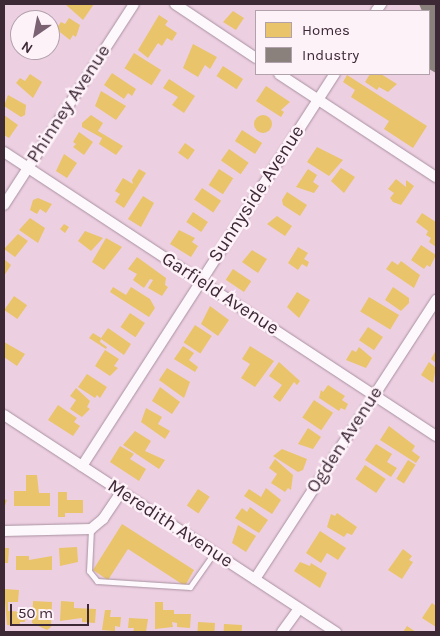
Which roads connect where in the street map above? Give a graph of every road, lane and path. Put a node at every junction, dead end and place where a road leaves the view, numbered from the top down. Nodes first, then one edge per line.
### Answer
1 (134, 4) edge
2 (175, 4) edge
3 (255, 57) edge
4 (280, 75) edge
5 (334, 75) edge
6 (318, 100) junction
7 (4, 152) edge
8 (28, 168) junction
9 (436, 177) edge
10 (4, 204) edge
11 (200, 281) junction
12 (436, 300) edge
13 (374, 396) junction
14 (4, 415) edge
15 (436, 436) edge
16 (82, 466) junction
17 (121, 492) junction
18 (91, 529) junction
19 (4, 531) edge
20 (214, 552) junction
21 (255, 579) junction
22 (298, 609) junction
23 (282, 632) edge
24 (336, 632) edge

1 - 8 street, Phinney Avenue
2 - 3 street
4 - 6 street
5 - 6 street, Sunnyside Avenue
6 - 9 street
6 - 11 street, Sunnyside Avenue
7 - 8 street, Garfield Avenue
8 - 10 street, Phinney Avenue
8 - 11 street, Garfield Avenue
11 - 13 street, Garfield Avenue
11 - 16 street, Sunnyside Avenue
12 - 13 street, Ogden Avenue
13 - 15 street, Garfield Avenue
13 - 21 street, Ogden Avenue
14 - 16 street, Meredith Avenue
16 - 17 street, Meredith Avenue
17 - 18 street
17 - 20 street, Meredith Avenue
18 - 19 street
18 - 20 lane
20 - 21 street, Meredith Avenue
21 - 22 street, Meredith Avenue
22 - 23 street
22 - 24 street, Meredith Avenue

